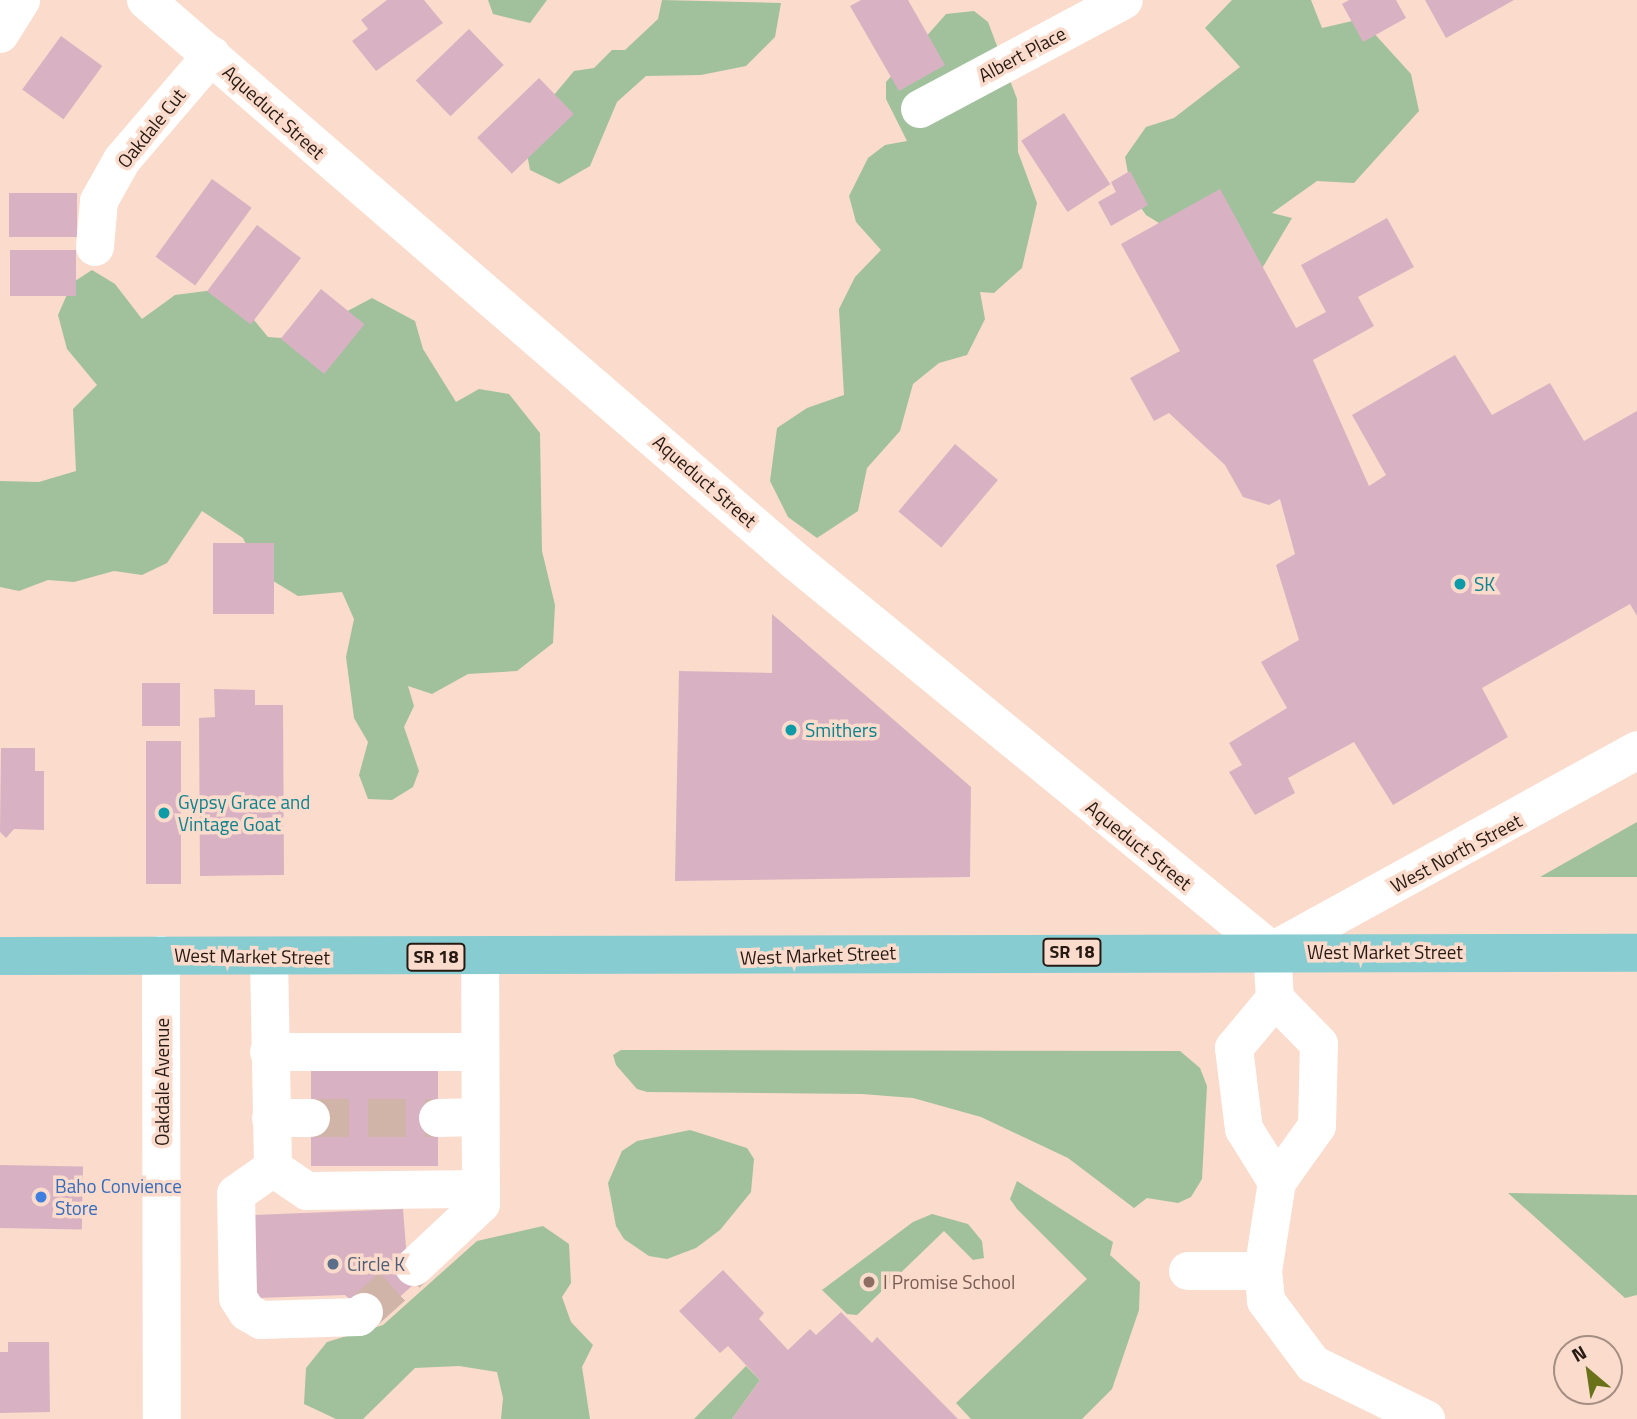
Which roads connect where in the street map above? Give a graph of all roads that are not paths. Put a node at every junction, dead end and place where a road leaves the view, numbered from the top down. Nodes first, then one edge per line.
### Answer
1 (21, 0) edge
2 (146, 0) edge
3 (1124, 0) edge
4 (0, 34) edge
5 (212, 55) junction
6 (920, 109) dead end
7 (95, 247) dead end
8 (1637, 750) edge
9 (1272, 951) junction
10 (1637, 953) edge
11 (161, 955) junction
12 (0, 956) edge
13 (480, 957) junction
14 (270, 958) junction
15 (1275, 999) junction
16 (269, 1052) junction
17 (480, 1052) junction
18 (480, 1117) junction
19 (271, 1118) junction
20 (311, 1118) tunnel mouth
21 (438, 1118) tunnel mouth
22 (273, 1168) junction
23 (1277, 1182) junction
24 (481, 1189) junction
25 (414, 1267) tunnel mouth
26 (1188, 1271) dead end
27 (1263, 1271) junction
28 (364, 1312) tunnel mouth
29 (162, 1419) edge
30 (1426, 1419) edge

1 - 4 street
2 - 5 street, Aqueduct Street
3 - 6 street, Albert Place
5 - 7 street, Oakdale Cut
5 - 9 street, Aqueduct Street
8 - 9 street, West North Street
9 - 10 main road, West Market Street / SR 18
9 - 13 main road, West Market Street / SR 18
9 - 15 street
11 - 12 main road, West Market Street / SR 18
11 - 14 main road, West Market Street / SR 18
11 - 29 street, Oakdale Avenue
13 - 14 main road, West Market Street / SR 18
13 - 17 street
14 - 16 street
15 - 23 street
15 - 23 street
16 - 17 street
16 - 19 street
17 - 18 street
18 - 21 street
18 - 24 street
19 - 20 street
19 - 22 street
22 - 24 street
22 - 28 street
23 - 27 street
24 - 25 street
26 - 27 street
27 - 30 street

